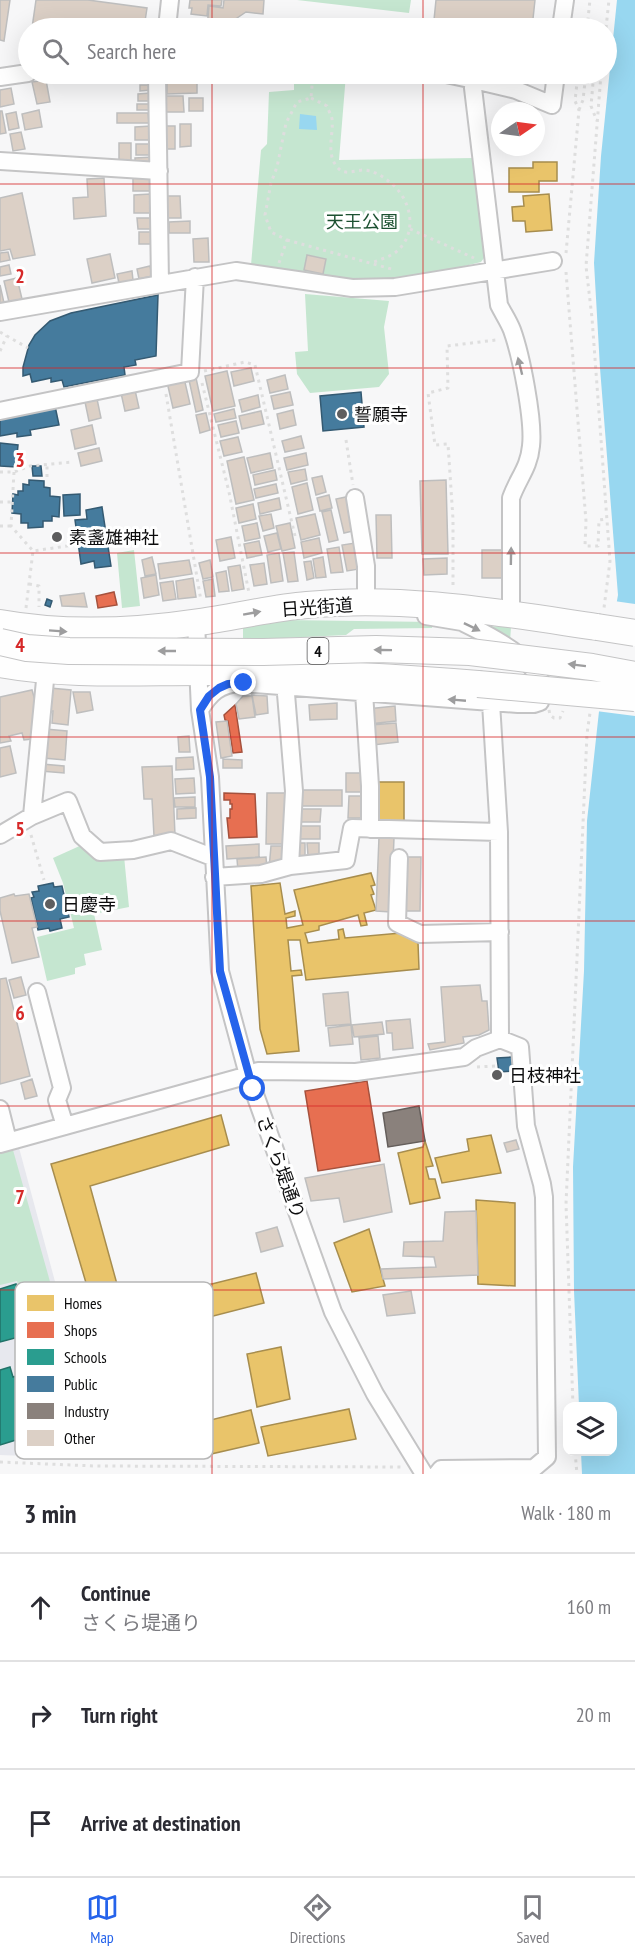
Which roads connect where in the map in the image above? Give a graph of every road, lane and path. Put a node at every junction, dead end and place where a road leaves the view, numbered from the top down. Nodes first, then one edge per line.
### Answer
1 (170, 0) edge
2 (565, 0) edge
3 (590, 0) edge
4 (609, 0) edge
5 (168, 18) edge
6 (562, 18) edge
7 (588, 18) edge
8 (607, 18) edge
9 (18, 74) edge
10 (0, 76) edge
11 (157, 84) edge
12 (312, 84) edge
13 (473, 84) edge
14 (491, 84) edge
15 (555, 84) edge
16 (577, 84) edge
17 (585, 84) edge
18 (593, 84) edge
19 (600, 84) edge
20 (311, 98) junction
21 (579, 110) junction
22 (597, 123) junction
23 (0, 161) edge
24 (159, 171) junction
25 (410, 229) junction
26 (287, 240) junction
27 (371, 263) junction
28 (561, 263) junction
29 (494, 269) junction
30 (195, 277) junction
31 (273, 277) junction
32 (160, 284) junction
33 (395, 287) junction
34 (499, 305) junction
35 (0, 312) edge
36 (0, 332) edge
37 (7, 336) junction
38 (28, 348) dead end
39 (0, 351) edge
40 (163, 377) junction
41 (0, 411) edge
42 (346, 441) dead end
43 (73, 462) dead end
44 (47, 465) junction
45 (0, 472) edge
46 (14, 472) junction
47 (47, 477) dead end
48 (355, 498) joint
49 (0, 502) edge
50 (11, 502) junction
51 (607, 519) junction
52 (0, 526) edge
53 (11, 526) junction
54 (295, 536) dead end
55 (74, 545) dead end
56 (33, 551) junction
57 (29, 584) junction
58 (453, 585) dead end
59 (249, 594) dead end
60 (366, 603) junction
61 (398, 603) junction
62 (26, 610) dead end
63 (39, 612) dead end
64 (198, 612) junction
65 (511, 614) junction
66 (0, 623) edge
67 (600, 623) junction
68 (635, 633) edge
69 (0, 642) edge
70 (0, 664) edge
71 (46, 670) junction
72 (200, 672) junction
73 (250, 672) junction
74 (635, 675) edge
75 (286, 687) junction
76 (364, 692) junction
77 (485, 693) junction
78 (635, 698) edge
79 (200, 710) junction
80 (590, 711) dead end
81 (29, 817) junction
82 (370, 829) junction
83 (499, 832) junction
84 (0, 835) edge
85 (212, 857) junction
86 (399, 858) dead end
87 (290, 866) junction
88 (214, 877) junction
89 (44, 880) dead end
90 (500, 932) junction
91 (37, 992) dead end
92 (501, 1040) junction
93 (248, 1075) junction
94 (0, 1109) edge
95 (65, 1126) junction
96 (4, 1142) edge
97 (573, 1402) edge
98 (575, 1456) edge
99 (0, 1462) edge
100 (422, 1471) edge
101 (436, 1474) edge
102 (577, 1474) edge

1 - 5 street
2 - 6 street
3 - 7 path
4 - 8 path
9 - 10 street
11 - 24 street
12 - 20 path
13 - 29 street
14 - 15 street
16 - 21 path
17 - 21 path
18 - 22 path
19 - 22 path
20 - 25 path
20 - 26 path
21 - 28 path
22 - 51 path
23 - 24 street
24 - 32 street
25 - 27 path
25 - 29 path
26 - 27 path
26 - 31 path
27 - 33 path
28 - 29 street
28 - 51 path
29 - 33 street
29 - 34 street
30 - 31 street
30 - 32 street
30 - 40 street
31 - 33 street
32 - 35 street
34 - 58 path
65 -> 34 street
36 - 37 path
37 - 38 path
37 - 39 path
40 - 41 street
40 - 64 path
42 - 48 path
43 - 44 path
44 - 46 path
44 - 47 path
45 - 46 path
46 - 50 path
48 - 60 street
49 - 50 path
50 - 53 path
51 - 67 path
52 - 53 path
53 - 56 path
54 - 59 path
55 - 56 path
56 - 57 path
57 - 62 path
57 - 63 path
60 - 61 highway, 日光街道
64 -> 60 highway, 日光街道
61 - 65 highway, 日光街道
61 -> 77 street
66 -> 64 highway, 日光街道
64 - 72 street, さくら堤通り
65 - 67 highway, 日光街道
67 - 68 highway, 日光街道, bridge
74 -> 69 highway, 4, bridge
70 - 71 highway, 4
71 - 72 highway, 4
71 - 81 street
72 - 73 highway, 4
72 - 79 street, さくら堤通り
73 - 75 street
73 - 77 highway, 4
75 - 76 street
75 - 79 street
75 - 87 street
77 -> 76 street
76 - 82 street
77 - 78 highway, 4, bridge
77 - 83 street
79 - 85 street, さくら堤通り
80 - 97 path
81 - 84 street
81 - 85 street
81 - 89 path
82 - 83 street
82 - 87 street
83 - 90 street
85 - 88 street, さくら堤通り
86 - 90 street
87 - 88 street
88 - 93 street, さくら堤通り
90 - 92 street
91 - 95 street
92 - 93 street
92 - 101 street
93 - 95 street
93 - 100 street, さくら堤通り
94 - 96 street
95 - 96 street
98 - 102 path
99 - 100 path

